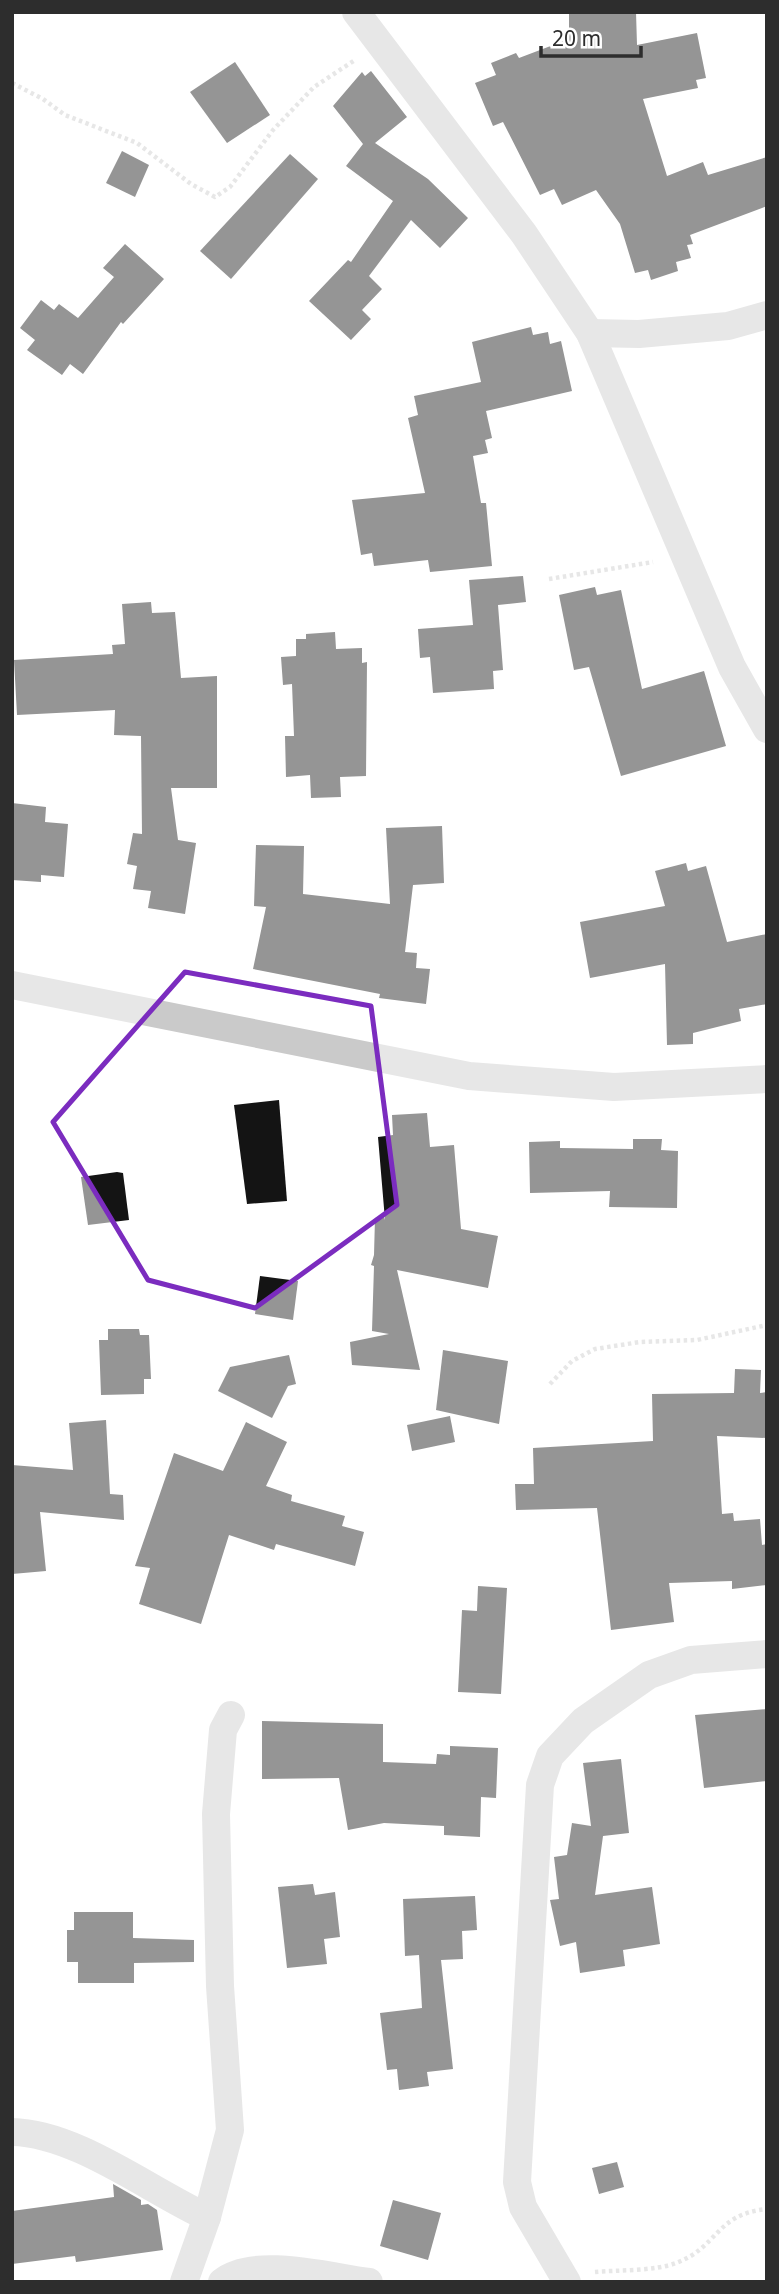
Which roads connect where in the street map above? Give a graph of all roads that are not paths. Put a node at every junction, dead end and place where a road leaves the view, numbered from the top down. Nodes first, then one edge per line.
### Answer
1 (356, 12) edge
2 (767, 315) edge
3 (590, 333) junction
4 (767, 729) edge
5 (12, 985) edge
6 (767, 1079) edge
7 (767, 1654) edge
8 (232, 1715) dead end
9 (12, 2133) edge
10 (206, 2217) junction
11 (566, 2279) edge
12 (184, 2282) edge
13 (222, 2282) edge
14 (369, 2282) edge

1 - 3 street
2 - 3 street
3 - 4 street
5 - 6 street
7 - 11 street
8 - 10 street
9 - 10 street
10 - 12 street
13 - 14 street

